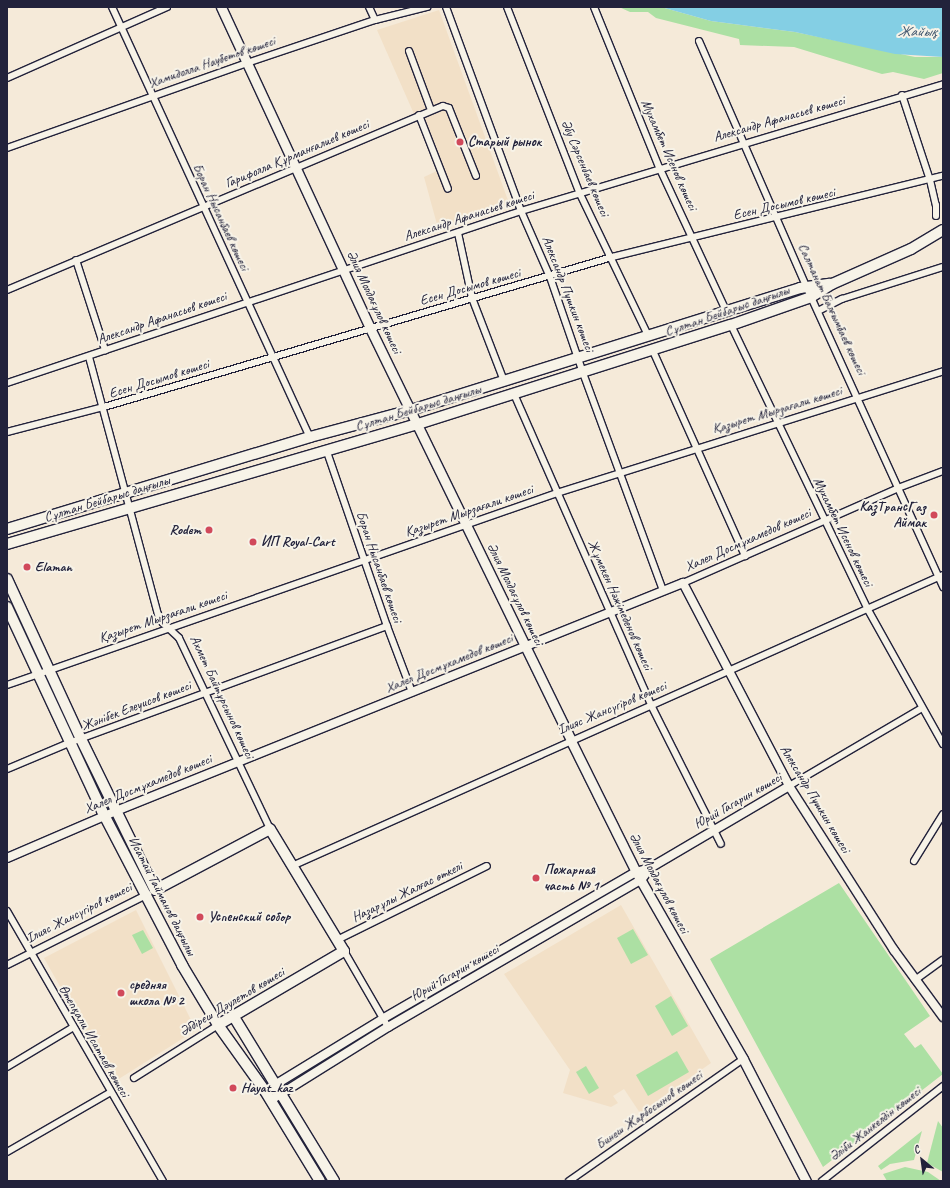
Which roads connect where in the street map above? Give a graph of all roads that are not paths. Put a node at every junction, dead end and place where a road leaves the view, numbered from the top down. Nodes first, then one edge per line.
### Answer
1 (112, 7) edge
2 (167, 7) edge
3 (221, 7) edge
4 (369, 7) edge
5 (427, 7) edge
6 (446, 7) edge
7 (507, 7) edge
8 (594, 7) edge
9 (375, 20) junction
10 (122, 29) junction
11 (699, 41) dead end
12 (408, 51) dead end
13 (247, 63) junction
14 (7, 78) edge
15 (943, 84) edge
16 (902, 95) junction
17 (151, 96) junction
18 (430, 110) junction
19 (419, 115) junction
20 (743, 142) junction
21 (7, 148) edge
22 (296, 167) junction
23 (659, 167) junction
24 (476, 176) dead end
25 (943, 176) edge
26 (930, 180) junction
27 (448, 189) dead end
28 (580, 194) junction
29 (203, 207) junction
30 (521, 210) junction
31 (936, 216) dead end
32 (778, 219) junction
33 (943, 230) edge
34 (458, 233) junction
35 (694, 237) junction
36 (612, 257) junction
37 (76, 260) junction
38 (343, 268) junction
39 (943, 268) edge
40 (550, 277) junction
41 (832, 284) junction
42 (807, 286) junction
43 (7, 290) edge
44 (811, 297) junction
45 (472, 298) junction
46 (246, 301) junction
47 (818, 310) junction
48 (726, 311) junction
49 (731, 325) junction
50 (370, 328) junction
51 (648, 335) junction
52 (105, 350) junction
53 (653, 351) junction
54 (89, 357) junction
55 (272, 357) junction
56 (578, 357) junction
57 (943, 371) edge
58 (583, 373) junction
59 (504, 381) junction
60 (7, 383) edge
61 (514, 394) junction
62 (859, 397) junction
63 (104, 407) junction
64 (411, 410) junction
65 (778, 422) junction
66 (418, 424) junction
67 (7, 432) edge
68 (310, 437) junction
69 (697, 447) junction
70 (326, 449) junction
71 (220, 464) junction
72 (943, 471) edge
73 (619, 473) junction
74 (225, 479) junction
75 (898, 488) junction
76 (127, 493) junction
77 (557, 493) junction
78 (130, 506) junction
79 (824, 521) junction
80 (467, 525) junction
81 (7, 529) edge
82 (7, 544) edge
83 (745, 556) junction
84 (364, 559) junction
85 (941, 576) edge
86 (7, 579) edge
87 (683, 583) junction
88 (943, 587) edge
89 (663, 591) junction
90 (867, 608) junction
91 (22, 611) junction
92 (610, 612) junction
93 (8, 614) edge
94 (387, 626) junction
95 (168, 628) junction
96 (524, 646) junction
97 (48, 669) junction
98 (728, 673) junction
99 (37, 674) junction
100 (7, 685) edge
101 (412, 692) junction
102 (204, 693) junction
103 (652, 707) junction
104 (922, 708) junction
105 (81, 739) junction
106 (571, 741) junction
107 (69, 743) junction
108 (943, 744) edge
109 (237, 762) junction
110 (7, 769) edge
111 (789, 786) junction
112 (116, 811) junction
113 (943, 814) edge
114 (104, 816) junction
115 (270, 829) junction
116 (714, 829) junction
117 (721, 844) dead end
118 (7, 858) edge
119 (914, 861) dead end
120 (292, 866) junction
121 (487, 866) dead end
122 (650, 868) junction
123 (636, 872) junction
124 (641, 880) junction
125 (150, 893) junction
126 (7, 911) edge
127 (337, 940) junction
128 (344, 951) junction
129 (30, 954) junction
130 (943, 960) edge
131 (7, 965) edge
132 (915, 980) junction
133 (234, 1017) junction
134 (943, 1017) edge
135 (384, 1018) junction
136 (218, 1025) junction
137 (388, 1027) junction
138 (72, 1028) junction
139 (743, 1059) junction
140 (7, 1067) edge
141 (134, 1078) dead end
142 (943, 1086) edge
143 (277, 1090) junction
144 (110, 1092) junction
145 (268, 1096) junction
146 (7, 1152) edge
147 (162, 1181) edge
148 (320, 1181) edge
149 (334, 1181) edge
150 (569, 1181) edge
151 (806, 1181) edge
152 (822, 1181) edge

1 - 10 street, Боран Нысанбаев көшесі
2 - 10 street
3 - 13 main road, Әлия Молдағұлов көшесі
4 - 9 street
5 - 9 street, Хамидолла Наубетов көшесі
6 - 30 street, Александр Пушкин көшесі
7 - 28 street, Әбу Сәрсенбаев көшесі
8 - 23 street, Мухамбет Исенов көшесі
9 - 13 street, Хамидолла Наубетов көшесі
10 - 14 street
10 - 17 street, Боран Нысанбаев көшесі
11 - 20 street, Салтанат Балғымбаев көшесі
12 - 18 street
13 - 17 street, Хамидолла Наубетов көшесі
13 - 22 main road, Әлия Молдағұлов көшесі
15 - 16 street, Александр Афанасьев көшесі
16 - 20 street, Александр Афанасьев көшесі
16 - 26 street
17 - 21 street, Хамидолла Наубетов көшесі
17 - 29 street, Боран Нысанбаев көшесі
18 - 19 street, Гарифолла Құрманғалиев көшесі
18 - 24 street, Гарифолла Құрманғалиев көшесі
19 - 22 street, Гарифолла Құрманғалиев көшесі
19 - 27 street
20 - 23 street, Александр Афанасьев көшесі
20 - 32 street, Салтанат Балғымбаев көшесі
22 - 29 street, Гарифолла Құрманғалиев көшесі
22 - 38 main road, Әлия Молдағұлов көшесі
23 - 28 street, Александр Афанасьев көшесі
23 - 35 street, Мухамбет Исенов көшесі
25 - 26 street, Есен Досымов көшесі
26 - 31 street
26 - 32 street, Есен Досымов көшесі
28 - 30 street, Александр Афанасьев көшесі
28 - 36 street, Әбу Сәрсенбаев көшесі
29 - 37 street, Гарифолла Құрманғалиев көшесі
29 - 46 street, Боран Нысанбаев көшесі
30 - 34 street, Александр Афанасьев көшесі
30 - 40 street, Александр Пушкин көшесі
32 - 35 street, Есен Досымов көшесі
32 - 42 street, Салтанат Балғымбаев көшесі
33 - 41 main road, Сұлтан Бейбарыс даңғылы
34 - 38 street, Александр Афанасьев көшесі
34 - 45 street
35 - 36 street, Есен Досымов көшесі
35 - 48 street, Мухамбет Исенов көшесі
36 - 40 street, Есен Досымов көшесі
36 - 51 street, Әбу Сәрсенбаев көшесі
37 - 43 street, Гарифолла Құрманғалиев көшесі
37 - 52 street
38 - 46 street, Александр Афанасьев көшесі
38 - 50 main road, Әлия Молдағұлов көшесі
39 - 47 street
40 - 45 street, Есен Досымов көшесі
40 - 56 street, Александр Пушкин көшесі
41 - 42 main road, Сұлтан Бейбарыс даңғылы
41 - 44 main road, Сұлтан Бейбарыс даңғылы
42 - 44 street, Салтанат Балғымбаев көшесі
42 - 48 main road, Сұлтан Бейбарыс даңғылы
44 - 47 street, Салтанат Балғымбаев көшесі
44 - 49 main road, Сұлтан Бейбарыс даңғылы
45 - 50 street, Есен Досымов көшесі
45 - 59 street
46 - 52 street, Александр Афанасьев көшесі
46 - 55 street, Боран Нысанбаев көшесі
47 - 62 street, Салтанат Балғымбаев көшесі
48 - 51 main road, Сұлтан Бейбарыс даңғылы
49 - 53 main road, Сұлтан Бейбарыс даңғылы
49 - 65 street, Мухамбет Исенов көшесі
50 - 55 street, Есен Досымов көшесі
50 - 64 main road, Әлия Молдағұлов көшесі
51 - 56 main road, Сұлтан Бейбарыс даңғылы
52 - 54 street, Александр Афанасьев көшесі
53 - 58 main road, Сұлтан Бейбарыс даңғылы
53 - 69 street
54 - 60 street, Александр Афанасьев көшесі
54 - 63 street, Ахмет Байтұрсынов көшесі
55 - 63 street, Есен Досымов көшесі
55 - 68 street, Боран Нысанбаев көшесі
56 - 58 street, Александр Пушкин көшесі
56 - 59 main road, Сұлтан Бейбарыс даңғылы
57 - 62 street, Қазырет Мырзағали көшесі
58 - 61 main road, Сұлтан Бейбарыс даңғылы
58 - 73 street, Александр Пушкин көшесі
59 - 64 main road, Сұлтан Бейбарыс даңғылы
61 - 66 main road, Сұлтан Бейбарыс даңғылы
61 - 77 street, Жұмекен Нәжімеденов көшесі
62 - 65 street, Қазырет Мырзағали көшесі
62 - 75 street, Салтанат Балғымбаев көшесі
63 - 67 street, Есен Досымов көшесі
63 - 76 street, Ахмет Байтұрсынов көшесі
64 - 66 main road, Әлия Молдағұлов көшесі
64 - 68 main road, Сұлтан Бейбарыс даңғылы
65 - 69 street, Қазырет Мырзағали көшесі
65 - 79 street, Мухамбет Исенов көшесі
66 - 70 main road, Сұлтан Бейбарыс даңғылы
66 - 80 main road, Әлия Молдағұлов көшесі
68 - 71 main road, Сұлтан Бейбарыс даңғылы
69 - 73 street, Қазырет Мырзағали көшесі
69 - 83 street
70 - 74 main road, Сұлтан Бейбарыс даңғылы
70 - 84 street, Боран Нысанбаев көшесі
71 - 74 main road
71 - 76 main road, Сұлтан Бейбарыс даңғылы
72 - 75 street, Халел Досмұхамедов көшесі
73 - 77 street, Қазырет Мырзағали көшесі
73 - 89 street, Александр Пушкин көшесі
74 - 78 main road, Сұлтан Бейбарыс даңғылы
75 - 79 street, Халел Досмұхамедов көшесі
75 - 85 street, Салтанат Балғымбаев көшесі
76 - 78 street, Ахмет Байтұрсынов көшесі
76 - 81 main road, Сұлтан Бейбарыс даңғылы
77 - 80 street, Қазырет Мырзағали көшесі
77 - 92 street, Жұмекен Нәжімеденов көшесі
78 - 82 main road, Сұлтан Бейбарыс даңғылы
78 - 95 street, Ахмет Байтұрсынов көшесі
79 - 83 street, Халел Досмұхамедов көшесі
79 - 90 street, Мухамбет Исенов көшесі
80 - 84 street, Қазырет Мырзағали көшесі
80 - 96 main road, Әлия Молдағұлов көшесі
83 - 87 street, Халел Досмұхамедов көшесі
84 - 94 street, Боран Нысанбаев көшесі
84 - 95 street, Қазырет Мырзағали көшесі
85 - 88 street, Салтанат Балғымбаев көшесі
85 - 90 street, Ілияс Жансүгіров көшесі
86 - 91 main road, Исатай Тайманов даңғылы
87 - 89 street, Халел Досмұхамедов көшесі
87 - 98 street, Александр Пушкин көшесі
89 - 92 street, Халел Досмұхамедов көшесі
90 - 98 street, Ілияс Жансүгіров көшесі
90 - 104 street, Мухамбет Исенов көшесі
91 - 93 street
91 - 97 main road, Исатай Тайманов даңғылы
92 - 96 street, Халел Досмұхамедов көшесі
92 - 103 street, Жұмекен Нәжімеденов көшесі
93 - 99 main road, Исатай Тайманов даңғылы
94 - 101 street, Боран Нысанбаев көшесі
94 - 102 street, Жәнібек Елеуисов көшесі
95 - 97 street, Қазырет Мырзағали көшесі
95 - 102 street, Ахмет Байтұрсынов көшесі
96 - 101 street, Халел Досмұхамедов көшесі
96 - 106 main road, Әлия Молдағұлов көшесі
97 - 99 street, Қазырет Мырзағали көшесі
97 - 105 main road, Исатай Тайманов даңғылы
98 - 103 street, Ілияс Жансүгіров көшесі
98 - 111 street, Александр Пушкин көшесі
99 - 100 street, Қазырет Мырзағали көшесі
99 - 107 main road, Исатай Тайманов даңғылы
101 - 109 street, Халел Досмұхамедов көшесі
102 - 105 street, Жәнібек Елеуисов көшесі
102 - 109 street, Ахмет Байтұрсынов көшесі
103 - 106 street, Ілияс Жансүгіров көшесі
103 - 116 street, Жұмекен Нәжімеденов көшесі
104 - 108 street, Мухамбет Исенов көшесі
104 - 111 street, Юрий Гагарин көшесі
105 - 107 street, Жәнібек Елеуисов көшесі
105 - 112 main road, Исатай Тайманов даңғылы
106 - 120 street, Ілияс Жансүгіров көшесі
106 - 123 main road, Әлия Молдағұлов көшесі
107 - 110 street, Жәнібек Елеуисов көшесі
107 - 114 main road, Исатай Тайманов даңғылы
109 - 112 street, Халел Досмұхамедов көшесі
109 - 115 street, Ахмет Байтұрсынов көшесі
111 - 116 street, Юрий Гагарин көшесі
111 - 132 street, Александр Пушкин көшесі
112 - 114 street, Халел Досмұхамедов көшесі
112 - 125 main road, Исатай Тайманов даңғылы
113 - 119 street
114 - 118 street, Халел Досмұхамедов көшесі
114 - 125 main road, Исатай Тайманов даңғылы
115 - 120 main road, Ахмет Байтұрсынов көшесі
115 - 125 main road, Ілияс Жансүгіров көшесі
116 - 117 street, Жұмекен Нәжімеденов көшесі
116 - 122 street, Юрий Гагарин көшесі
120 - 127 main road, Ахмет Байтұрсынов көшесі
121 - 127 street, Назарұлы Жалғас өткелі
122 - 123 street, Юрий Гагарин көшесі
122 - 124 street, Юрий Гагарин көшесі
123 - 124 main road, Әлия Молдағұлов көшесі
123 - 135 street, Юрий Гагарин көшесі
124 - 137 street, Юрий Гагарин көшесі
124 - 139 main road, Әлия Молдағұлов көшесі
125 - 129 street, Ілияс Жансүгіров көшесі
125 - 136 main road, Исатай Тайманов даңғылы
126 - 129 street, Өтепқали Исатаев көшесі
127 - 128 main road, Ахмет Байтұрсынов көшесі
128 - 133 main road, Әбдіреш Дәулетов көшесі
128 - 135 street, Ахмет Байтұрсынов көшесі
129 - 131 street, Ілияс Жансүгіров көшесі
129 - 138 street, Өтепқали Исатаев көшесі
130 - 132 street
132 - 134 street, Александр Пушкин көшесі
133 - 136 main road, Әбдіреш Дәулетов көшесі
133 - 143 main road
135 - 137 street, Ахмет Байтұрсынов көшесі
135 - 143 street, Юрий Гагарин көшесі
136 - 141 street, Әбдіреш Дәулетов көшесі
136 - 145 main road, Исатай Тайманов даңғылы
137 - 143 street, Юрий Гагарин көшесі
138 - 140 street
138 - 144 street, Өтепқали Исатаев көшесі
139 - 150 street, Бинеш Жарбосынов көшесі
139 - 151 main road, Әлия Молдағұлов көшесі
142 - 152 street, Әліби Жанкелдін көшесі
143 - 145 street, Юрий Гагарин көшесі
143 - 149 main road
144 - 146 street
144 - 147 street, Өтепқали Исатаев көшесі
145 - 148 main road, Исатай Тайманов даңғылы

